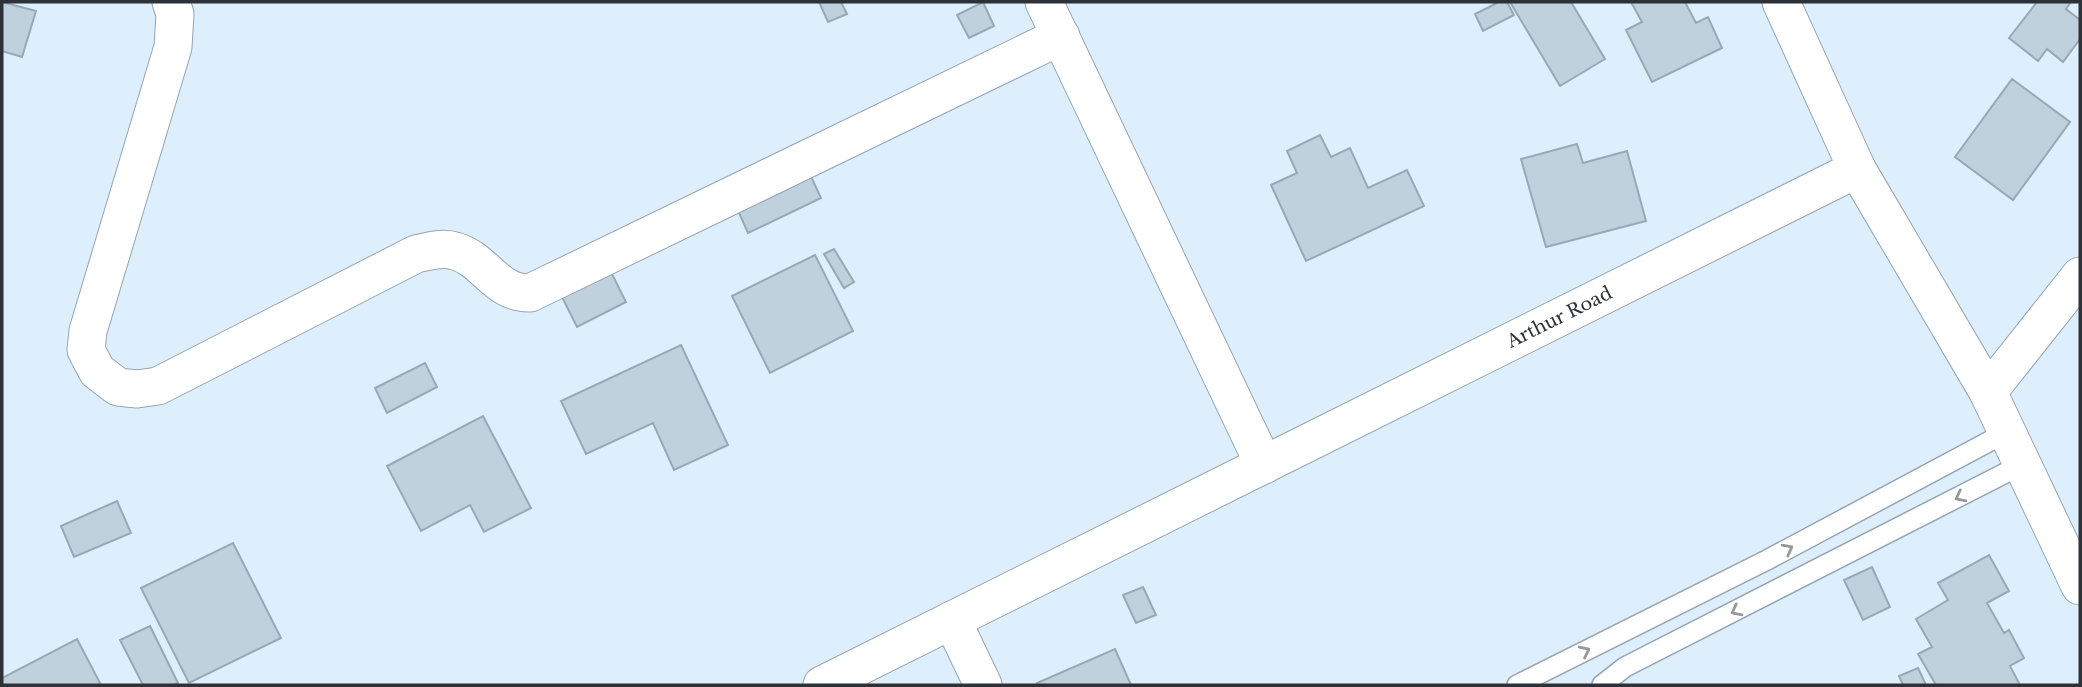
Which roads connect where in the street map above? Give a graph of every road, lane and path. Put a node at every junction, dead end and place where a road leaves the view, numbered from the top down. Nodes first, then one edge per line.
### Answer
1 (171, 2) edge
2 (1044, 2) edge
3 (1781, 2) edge
4 (1061, 36) junction
5 (1857, 169) junction
6 (2080, 276) edge
7 (1987, 392) junction
8 (2013, 449) junction
9 (1264, 465) junction
10 (2080, 586) edge
11 (953, 620) junction
12 (822, 685) edge
13 (983, 685) edge
14 (1517, 685) edge
15 (1602, 685) edge

1 - 4 street
2 - 4 street
3 - 5 street
4 - 9 street
5 - 7 street
5 - 9 street, Arthur Road
6 - 7 street
7 - 8 street
8 - 10 street
14 -> 8 lane
8 -> 15 lane
9 - 11 street, Arthur Road
11 - 12 street, Arthur Road
11 - 13 street

